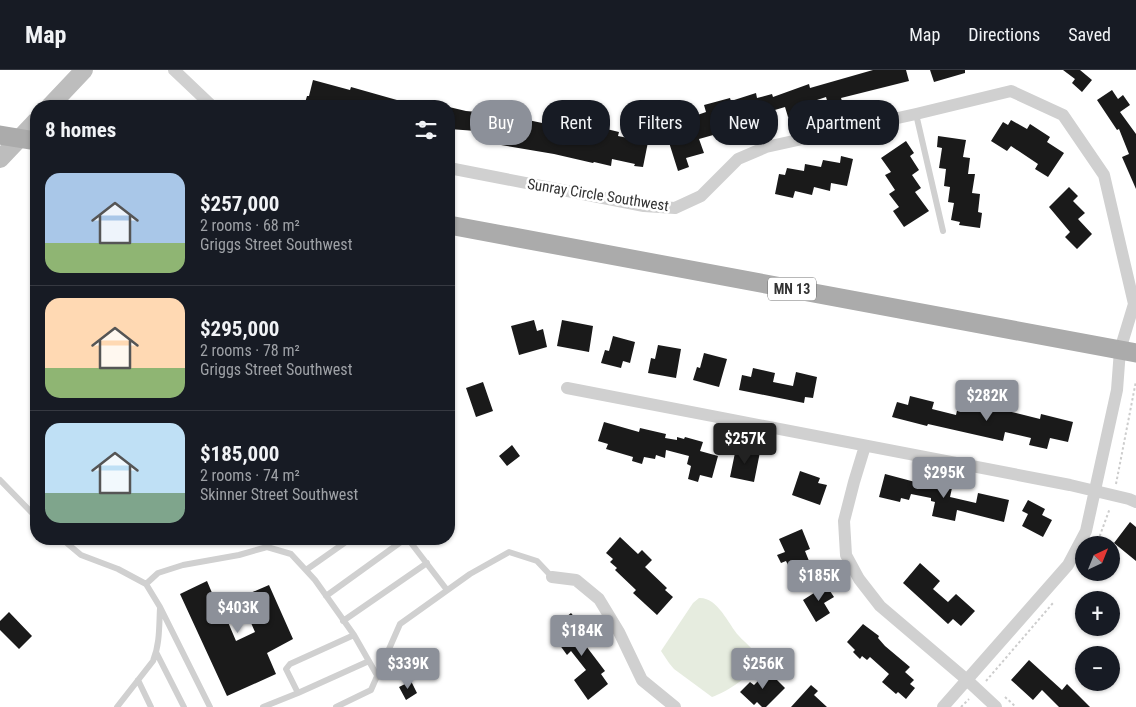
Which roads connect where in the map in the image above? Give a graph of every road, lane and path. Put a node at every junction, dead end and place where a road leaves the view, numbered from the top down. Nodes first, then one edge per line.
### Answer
1 (84, 70) edge
2 (174, 70) edge
3 (56, 100) edge
4 (206, 100) edge
5 (916, 114) junction
6 (0, 135) edge
7 (28, 140) edge
8 (0, 159) edge
9 (455, 169) edge
10 (455, 226) edge
11 (943, 232) dead end
12 (1135, 304) edge
13 (1128, 351) edge
14 (1136, 381) edge
15 (567, 388) dead end
16 (865, 446) junction
17 (0, 480) edge
18 (1094, 490) junction
19 (1114, 495) junction
20 (1136, 502) edge
21 (30, 511) edge
22 (1100, 536) edge
23 (70, 545) edge
24 (341, 545) edge
25 (398, 545) edge
26 (412, 545) edge
27 (427, 563) junction
28 (306, 570) junction
29 (552, 577) joint
30 (146, 584) junction
31 (447, 590) junction
32 (326, 596) junction
33 (1055, 600) dead end
34 (160, 607) junction
35 (343, 621) junction
36 (354, 636) junction
37 (156, 652) junction
38 (369, 661) junction
39 (378, 676) junction
40 (138, 680) junction
41 (967, 680) junction
42 (986, 681) dead end
43 (298, 692) junction
44 (117, 707) edge
45 (151, 707) edge
46 (184, 707) edge
47 (210, 707) edge
48 (263, 707) edge
49 (336, 707) edge
50 (675, 707) edge
51 (943, 707) edge
52 (996, 707) edge

1 - 3 street
2 - 4 street
5 - 9 street, Sunray Circle Southwest
5 - 11 lane
5 - 12 street, Sunray Circle Southwest
6 - 7 main road
7 - 8 street
10 - 13 main road, MN 13
12 - 13 street, Sunray Circle Southwest
13 - 18 street, Sunray Circle Southwest
14 - 19 path
15 - 16 street
16 - 18 street
16 - 41 street
17 - 21 lane
18 - 19 street
18 - 41 street, Sunray Circle Southwest
19 - 20 street
19 - 22 path
23 - 30 lane
24 - 28 lane
25 - 32 lane
26 - 27 lane
27 - 31 lane
27 - 35 lane
28 - 30 lane
28 - 32 lane
29 - 31 lane
29 - 50 street
30 - 34 lane
31 - 39 lane
32 - 35 lane
33 - 42 path
34 - 37 lane
34 - 47 lane
35 - 36 lane
36 - 38 lane
36 - 43 lane
37 - 40 lane
37 - 46 lane
38 - 39 lane
38 - 43 lane
39 - 49 lane
40 - 44 lane
40 - 45 lane
41 - 51 street, Sunray Circle Southwest
41 - 52 street
43 - 48 lane

